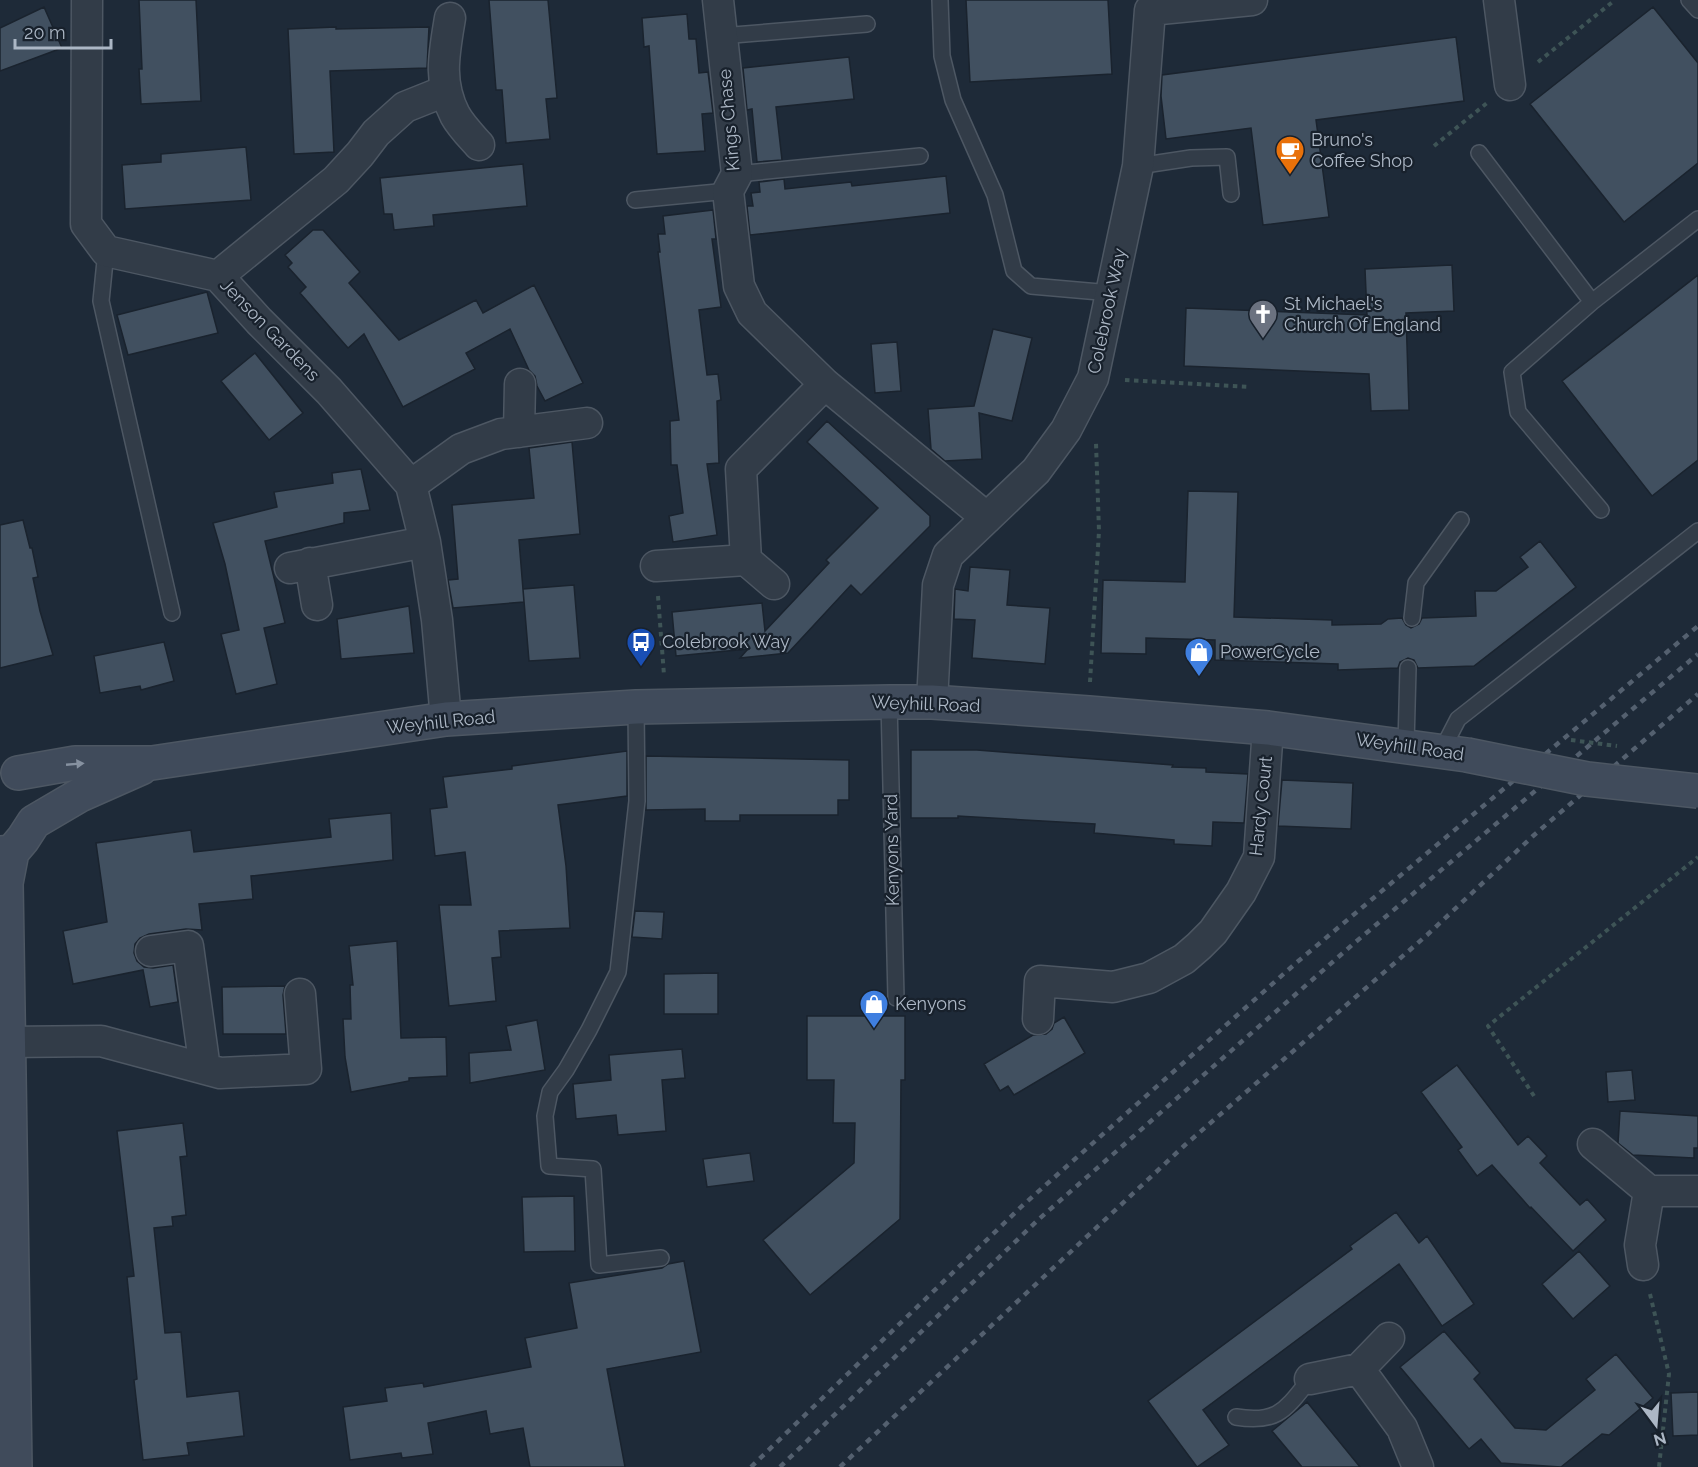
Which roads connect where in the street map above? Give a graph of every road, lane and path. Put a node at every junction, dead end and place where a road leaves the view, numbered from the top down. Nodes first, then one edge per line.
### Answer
1 (87, 0) edge
2 (718, 0) edge
3 (940, 0) edge
4 (1252, 0) edge
5 (1499, 0) edge
6 (1689, 0) edge
7 (1150, 5) edge
8 (1698, 10) edge
9 (450, 18) dead end
10 (867, 24) dead end
11 (722, 36) junction
12 (1510, 85) dead end
13 (445, 91) junction
14 (479, 145) dead end
15 (1479, 153) dead end
16 (920, 156) dead end
17 (1138, 166) junction
18 (733, 182) junction
19 (1231, 194) dead end
20 (635, 200) dead end
21 (1698, 219) edge
22 (106, 250) junction
23 (218, 276) junction
24 (1111, 293) junction
25 (1592, 302) junction
26 (1093, 378) junction
27 (520, 384) dead end
28 (825, 384) junction
29 (1250, 387) dead end
30 (586, 423) dead end
31 (519, 432) junction
32 (1095, 437) dead end
33 (411, 485) junction
34 (1601, 510) dead end
35 (987, 518) junction
36 (1461, 520) dead end
37 (1698, 531) edge
38 (425, 542) junction
39 (746, 560) junction
40 (656, 566) joint
41 (774, 584) dead end
42 (318, 605) dead end
43 (172, 613) dead end
44 (1412, 618) dead end
45 (1408, 668) dead end
46 (889, 702) junction
47 (932, 702) junction
48 (651, 706) junction
49 (1089, 713) junction
50 (446, 719) junction
51 (1268, 728) junction
52 (1569, 739) dead end
53 (1406, 745) junction
54 (1627, 748) dead end
55 (1455, 752) junction
56 (152, 763) junction
57 (5, 764) edge
58 (1698, 791) edge
59 (34, 822) junction
60 (6, 853) edge
61 (1698, 857) edge
62 (3, 939) edge
63 (151, 951) dead end
64 (300, 994) dead end
65 (896, 998) dead end
66 (1038, 1019) dead end
67 (7, 1042) junction
68 (205, 1069) junction
69 (1534, 1096) dead end
70 (1593, 1144) dead end
71 (1649, 1191) junction
72 (1698, 1191) edge
73 (661, 1258) dead end
74 (1644, 1265) joint
75 (1389, 1338) dead end
76 (1359, 1369) junction
77 (1310, 1379) joint
78 (1236, 1417) dead end
79 (15, 1467) edge
80 (1418, 1467) edge
81 (1659, 1467) edge

1 - 22 street
2 - 11 street, Kings Chase
3 - 24 lane
4 - 7 street, Colebrook Way
5 - 12 street
6 - 8 lane
7 - 17 street, Colebrook Way
9 - 13 street
10 - 11 lane
11 - 18 street, Kings Chase
13 - 14 street
13 - 23 street
15 - 25 lane
16 - 18 lane
17 - 19 lane
17 - 24 street, Colebrook Way
18 - 20 lane
18 - 28 street, Kings Chase
21 - 25 lane
22 - 23 street, Jenson Gardens
22 - 43 lane
23 - 33 street, Jenson Gardens
24 - 26 street, Colebrook Way
25 - 34 lane
26 - 29 path
26 - 35 street, Colebrook Way
27 - 31 street
28 - 35 street, Kings Chase
28 - 39 street
30 - 31 street
31 - 33 street
32 - 49 path
33 - 38 street, Jenson Gardens
35 - 47 street, Colebrook Way
36 - 44 lane
37 - 55 lane
38 - 42 street
38 - 50 street, Jenson Gardens
39 - 40 street
39 - 41 street
40 - 48 path
45 - 53 lane
46 - 47 main road, Weyhill Road
46 - 48 main road, Weyhill Road
46 - 65 lane, Kenyons Yard
47 - 49 main road, Weyhill Road
48 - 50 main road, Weyhill Road
48 - 73 lane
49 - 51 main road, Weyhill Road
50 - 56 main road, Weyhill Road
51 - 53 main road, Weyhill Road
51 - 66 street, Hardy Court
52 - 54 path, bridge
53 - 55 main road, Weyhill Road
55 - 58 main road, Weyhill Road, bridge
57 -> 56 main road, Weyhill Road
56 - 59 main road, Weyhill Road
57 - 59 main road, Weyhill Road
59 - 60 main road, Weyhill Road
60 - 62 main road
61 - 69 path
62 - 67 main road
63 - 68 street
64 - 68 street
67 - 68 street
67 - 79 main road
70 - 71 street
71 - 72 street
71 - 74 street
74 - 81 path
75 - 76 street
76 - 77 street
76 - 80 street
77 - 78 lane

